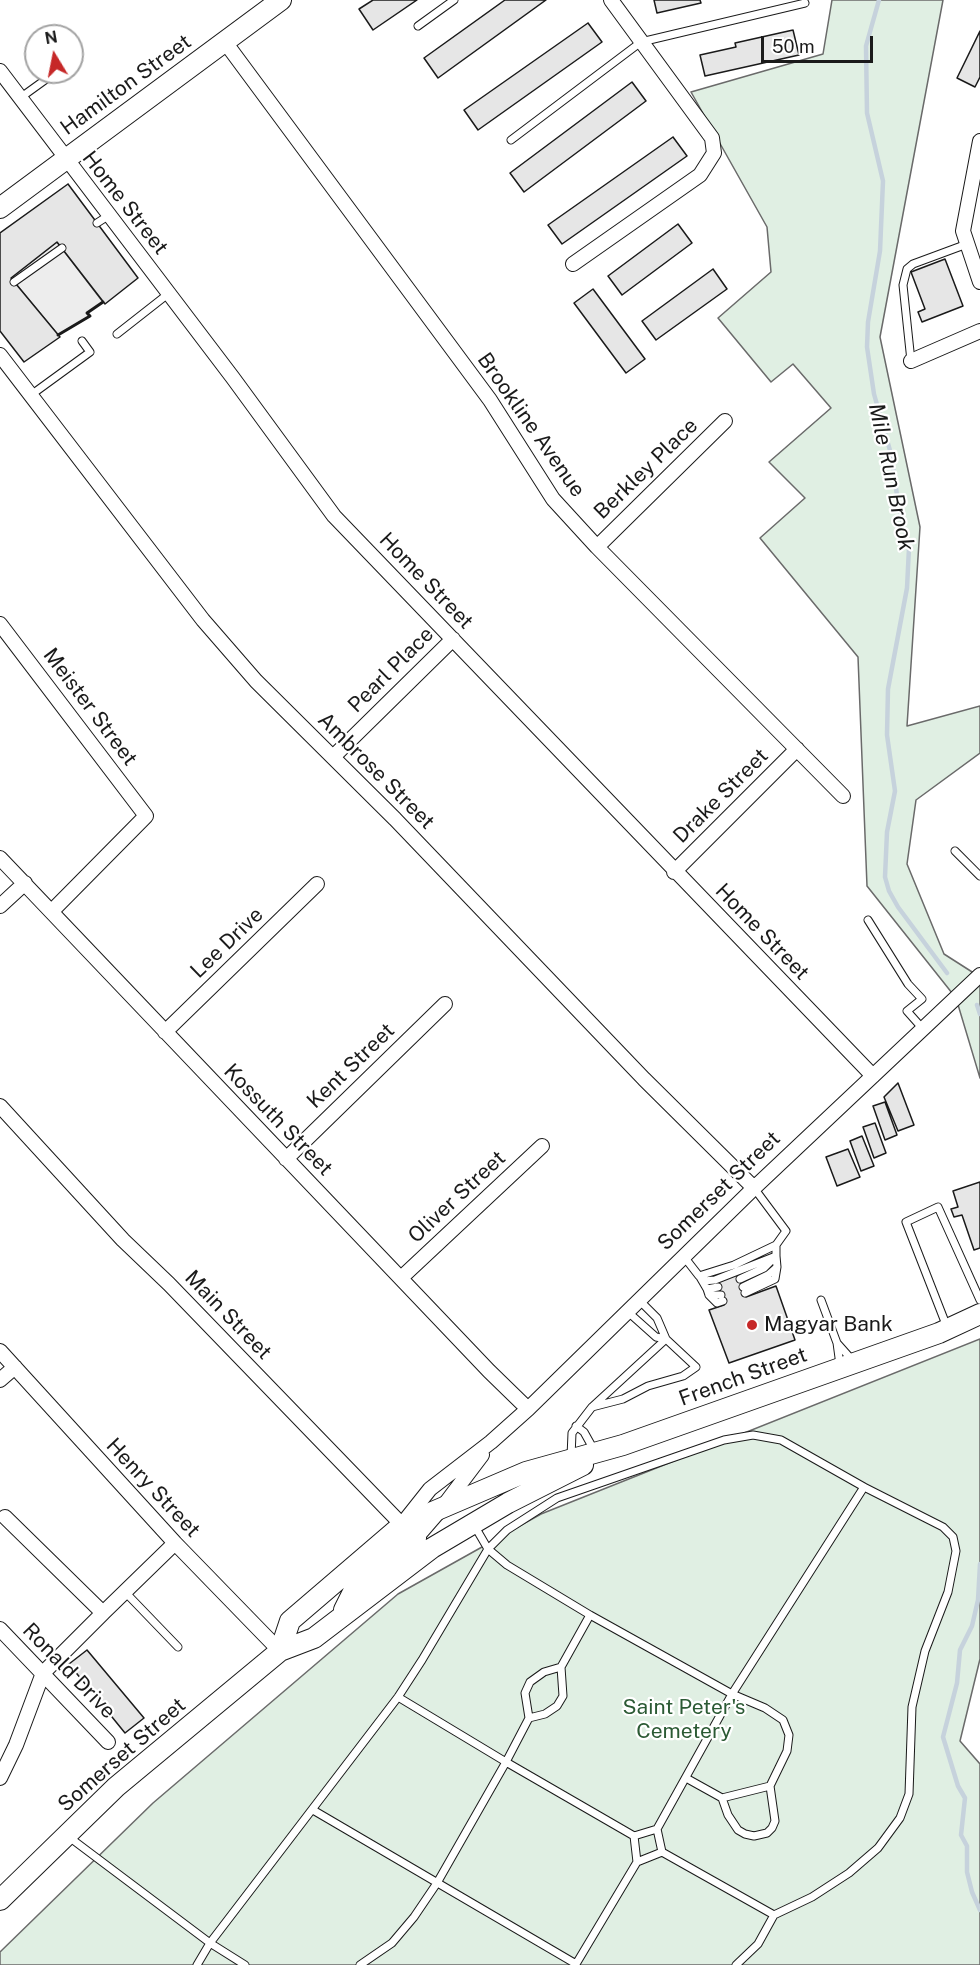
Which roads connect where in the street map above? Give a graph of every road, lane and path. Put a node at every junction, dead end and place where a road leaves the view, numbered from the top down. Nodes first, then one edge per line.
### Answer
1 (281, 0) edge
2 (453, 0) edge
3 (611, 0) edge
4 (805, 3) dead end
5 (418, 26) dead end
6 (225, 42) junction
7 (641, 42) junction
8 (0, 72) edge
9 (39, 84) edge
10 (20, 98) junction
11 (511, 140) dead end
12 (980, 141) edge
13 (65, 159) junction
14 (976, 181) edge
15 (0, 208) edge
16 (967, 244) junction
17 (62, 248) dead end
18 (573, 264) dead end
19 (14, 282) dead end
20 (980, 282) edge
21 (168, 294) junction
22 (980, 331) edge
23 (117, 334) dead end
24 (82, 341) dead end
25 (0, 356) edge
26 (912, 361) joint
27 (30, 395) junction
28 (725, 421) dead end
29 (597, 547) junction
30 (0, 624) edge
31 (453, 639) junction
32 (797, 749) junction
33 (333, 757) junction
34 (843, 796) dead end
35 (955, 851) dead end
36 (0, 858) edge
37 (674, 872) junction
38 (980, 876) edge
39 (25, 883) junction
40 (317, 884) dead end
41 (0, 906) edge
42 (52, 911) junction
43 (868, 920) dead end
44 (980, 975) edge
45 (445, 1004) dead end
46 (923, 1029) junction
47 (165, 1032) junction
48 (873, 1076) junction
49 (0, 1106) edge
50 (542, 1146) dead end
51 (286, 1159) junction
52 (754, 1188) junction
53 (776, 1245) junction
54 (776, 1256) junction
55 (685, 1258) junction
56 (401, 1278) junction
57 (701, 1278) junction
58 (708, 1292) junction
59 (639, 1300) junction
60 (821, 1300) dead end
61 (980, 1300) edge
62 (628, 1312) junction
63 (980, 1314) edge
64 (948, 1329) junction
65 (666, 1340) junction
66 (837, 1343) junction
67 (0, 1351) edge
68 (847, 1365) junction
69 (15, 1367) junction
70 (0, 1380) edge
71 (592, 1407) junction
72 (528, 1409) junction
73 (576, 1426) junction
74 (491, 1442) junction
75 (623, 1445) junction
76 (595, 1453) junction
77 (571, 1460) junction
78 (864, 1487) junction
79 (442, 1508) junction
80 (5, 1517) dead end
81 (473, 1524) junction
82 (415, 1538) junction
83 (175, 1543) junction
84 (488, 1549) junction
85 (125, 1592) junction
86 (103, 1613) junction
87 (590, 1615) junction
88 (0, 1629) edge
89 (178, 1647) dead end
90 (280, 1651) junction
91 (561, 1667) junction
92 (43, 1673) junction
93 (732, 1694) junction
94 (398, 1697) junction
95 (529, 1718) junction
96 (108, 1742) dead end
97 (506, 1762) junction
98 (0, 1778) edge
99 (686, 1778) junction
100 (770, 1786) junction
101 (723, 1798) junction
102 (313, 1810) junction
103 (657, 1829) junction
104 (67, 1835) junction
105 (634, 1836) junction
106 (662, 1852) junction
107 (638, 1862) junction
108 (437, 1883) junction
109 (0, 1900) edge
110 (774, 1916) junction
111 (210, 1943) junction
112 (197, 1965) edge
113 (245, 1965) edge
114 (360, 1965) edge
115 (577, 1965) edge
116 (736, 1965) edge

1 - 6 main road, Hamilton Street
2 - 5 lane
3 - 7 street
4 - 7 lane
6 - 13 main road, Hamilton Street
6 - 29 street, Brookline Avenue
7 - 11 lane
7 - 18 street
8 - 10 street, Home Street
9 - 10 lane
10 - 13 street, Home Street
12 - 14 street
13 - 15 main road, Hamilton Street
13 - 21 street, Home Street
14 - 16 street
16 - 20 street
16 - 26 lane
17 - 19 lane
21 - 23 lane
21 - 31 street, Home Street
22 - 26 street
24 - 27 lane
25 - 27 street, Ambrose Street
27 - 33 street, Ambrose Street
28 - 29 street, Berkley Place
29 - 32 street, Brookline Avenue
30 - 42 street, Meister Street
31 - 33 street, Pearl Place
31 - 37 street, Home Street
32 - 34 street, Brookline Avenue
32 - 37 street, Drake Street
33 - 52 street, Ambrose Street
35 - 38 lane
36 - 39 street, Kossuth Street
37 - 48 street, Home Street
39 - 41 street
39 - 42 street, Kossuth Street
40 - 47 street, Lee Drive
42 - 47 street, Kossuth Street
43 - 46 lane
44 - 46 street, Somerset Street
45 - 51 street, Kent Street
46 - 48 street, Somerset Street
47 - 51 street, Kossuth Street
48 - 52 street, Somerset Street
49 - 82 street, Main Street
50 - 56 street, Oliver Street
51 - 56 street, Kossuth Street
52 - 53 lane
52 - 55 street, Somerset Street
53 - 54 lane
53 - 57 lane
54 - 54 lane
54 - 57 lane
55 - 57 lane
55 - 59 street, Somerset Street
56 - 72 street, Kossuth Street
57 - 58 lane
58 - 58 lane
59 - 62 street, Somerset Street
59 - 65 lane
60 - 66 lane
61 - 64 lane
62 - 65 lane
62 - 72 street, Somerset Street
63 - 64 main road, French Street
64 - 68 main road, French Street
65 - 71 lane
65 - 71 lane
66 - 68 lane
66 - 68 lane
67 - 69 street, Henry Street
68 - 75 main road, French Street
69 - 70 street
69 - 83 street, Henry Street
71 - 73 lane
72 - 74 street, Somerset Street
73 - 76 lane
73 - 77 lane
74 - 79 street, Somerset Street
74 - 82 street, Somerset Street
75 - 76 main road, French Street
75 - 81 main road, French Street
76 - 77 main road, French Street
77 - 79 main road, French Street
78 - 84 lane
78 - 93 lane
78 - 110 lane
79 - 82 main road, French Street
80 - 86 street
81 - 82 main road, French Street
81 - 84 lane
82 - 90 main road, Somerset Street
82 - 90 main road, Somerset Street
83 - 85 street
83 - 90 street, Henry Street
84 - 87 lane
84 - 94 lane
85 - 86 street
85 - 89 lane
86 - 92 street
87 - 91 lane
87 - 93 lane
88 - 92 street, Ronald Drive
90 - 104 main road, Somerset Street
91 - 95 lane
91 - 95 lane
92 - 96 street, Ronald Drive
92 - 98 street
93 - 99 lane
93 - 100 lane
94 - 97 lane
94 - 102 lane
95 - 97 lane
97 - 105 lane
97 - 108 lane
99 - 101 lane
99 - 103 lane
100 - 101 lane
100 - 101 lane
102 - 108 lane
102 - 111 lane
103 - 105 lane
103 - 106 lane
104 - 109 main road, Somerset Street
104 - 111 lane
105 - 107 lane
106 - 107 lane
106 - 110 lane
107 - 115 lane
108 - 114 lane
108 - 115 lane
110 - 116 lane
111 - 112 lane
111 - 113 lane

